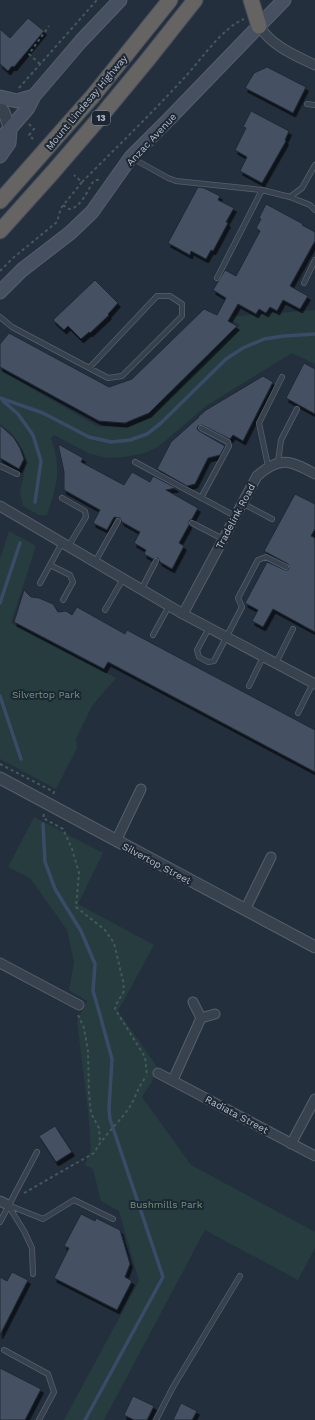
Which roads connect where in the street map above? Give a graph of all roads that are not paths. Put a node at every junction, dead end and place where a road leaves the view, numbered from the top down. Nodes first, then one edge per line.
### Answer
1 (120, 0) edge
2 (170, 0) edge
3 (195, 0) edge
4 (251, 0) edge
5 (284, 0) edge
6 (259, 26) junction
7 (315, 65) edge
8 (34, 96) junction
9 (0, 97) edge
10 (307, 104) dead end
11 (315, 105) edge
12 (0, 106) edge
13 (10, 130) junction
14 (0, 140) edge
15 (0, 156) edge
16 (131, 157) junction
17 (315, 165) edge
18 (262, 190) junction
19 (290, 197) junction
20 (0, 201) edge
21 (315, 210) edge
22 (0, 231) edge
23 (315, 260) edge
24 (217, 278) dead end
25 (304, 283) dead end
26 (0, 292) edge
27 (0, 317) edge
28 (90, 367) junction
29 (282, 377) dead end
30 (297, 409) dead end
31 (201, 428) dead end
32 (135, 462) dead end
33 (278, 462) junction
34 (0, 466) edge
35 (268, 466) junction
36 (17, 474) dead end
37 (315, 474) edge
38 (62, 498) dead end
39 (201, 498) junction
40 (242, 503) junction
41 (0, 506) edge
42 (235, 516) junction
43 (272, 519) dead end
44 (118, 521) dead end
45 (192, 523) dead end
46 (223, 539) junction
47 (65, 545) junction
48 (156, 561) dead end
49 (95, 562) junction
50 (50, 565) junction
51 (286, 567) dead end
52 (123, 579) junction
53 (40, 583) dead end
54 (141, 590) junction
55 (63, 600) dead end
56 (169, 606) junction
57 (104, 610) dead end
58 (183, 614) junction
59 (209, 628) junction
60 (294, 629) dead end
61 (153, 635) dead end
62 (227, 638) junction
63 (263, 657) junction
64 (276, 663) junction
65 (314, 684) edge
66 (249, 686) dead end
67 (298, 713) dead end
68 (0, 778) edge
69 (141, 789) dead end
70 (116, 840) junction
71 (271, 857) dead end
72 (245, 910) junction
73 (315, 947) edge
74 (0, 963) edge
75 (193, 1002) dead end
76 (79, 1005) road end
77 (215, 1014) dead end
78 (201, 1018) junction
79 (158, 1073) road end
80 (172, 1080) junction
81 (315, 1100) edge
82 (291, 1144) junction
83 (37, 1152) dead end
84 (315, 1156) edge
85 (4, 1203) edge
86 (113, 1219) dead end
87 (0, 1222) edge
88 (33, 1274) dead end
89 (240, 1276) dead end
90 (4, 1350) dead end
91 (39, 1420) edge
92 (156, 1420) edge

1 - 8 main road
2 - 20 highway, Mount Lindesay Highway / 13
3 - 22 highway, Mount Lindesay Highway / 13
4 - 6 highway
5 - 6 main road, Anzac Avenue
6 - 7 street
6 - 16 main road, Anzac Avenue
8 - 9 main road
8 - 13 main road
10 - 11 lane
12 - 13 street
13 - 14 main road
13 - 15 main road
16 - 18 lane
16 - 26 main road, Anzac Avenue
17 - 19 lane
18 - 19 lane
18 - 24 lane
19 - 21 lane
23 - 25 lane
27 - 28 lane
28 - 28 lane
29 - 35 lane
30 - 33 lane
31 - 39 lane
32 - 39 lane
33 - 35 street, Tradelink Road
33 - 37 street, Tradelink Road
34 - 36 lane
35 - 40 street, Tradelink Road
38 - 47 lane
39 - 42 lane
40 - 42 street, Tradelink Road
40 - 43 lane
41 - 47 street
42 - 46 street, Tradelink Road
44 - 49 lane
45 - 46 lane
46 - 58 street, Tradelink Road
47 - 49 street
47 - 50 lane
48 - 54 lane
49 - 52 street
50 - 53 lane
50 - 55 lane
51 - 62 lane
52 - 54 street
52 - 57 lane
54 - 56 street
56 - 58 street
56 - 61 lane
58 - 59 street
59 - 62 street
59 - 62 lane
60 - 64 lane
62 - 63 street
63 - 64 street
63 - 66 lane
64 - 65 street
65 - 67 lane
68 - 70 street, Silvertop Street
69 - 70 street
70 - 72 street, Silvertop Street
71 - 72 street
72 - 73 street, Silvertop Street
74 - 76 street
75 - 78 street
77 - 78 street
78 - 80 street
79 - 80 street, Radiata Street
80 - 82 street, Radiata Street
81 - 82 street
82 - 84 street, Radiata Street
83 - 85 lane
85 - 86 lane
85 - 87 lane
85 - 88 lane
89 - 92 lane
90 - 91 lane

